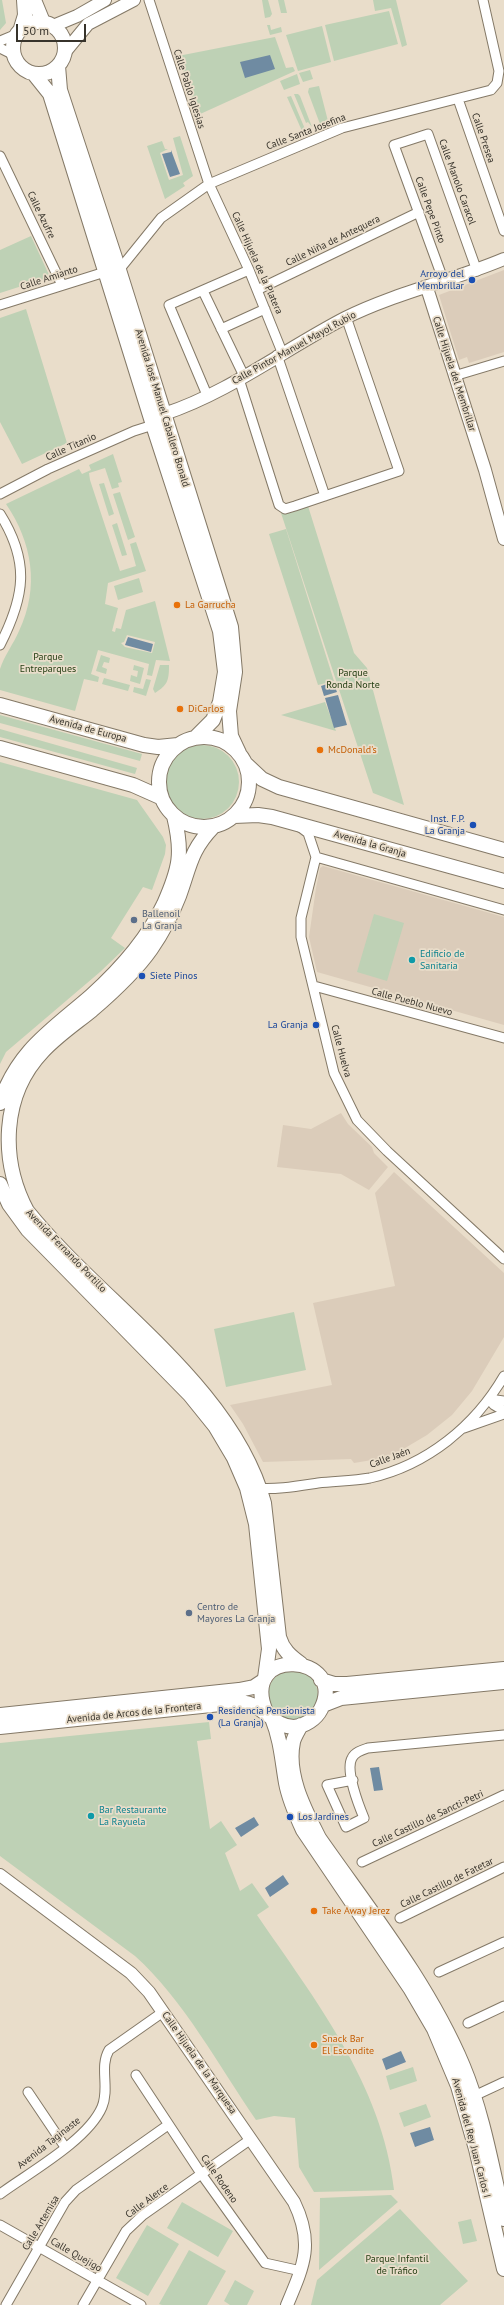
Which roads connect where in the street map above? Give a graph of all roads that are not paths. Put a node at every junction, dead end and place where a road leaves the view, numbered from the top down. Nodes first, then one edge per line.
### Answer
1 (24, 0) edge
2 (34, 0) edge
3 (105, 0) edge
4 (134, 0) edge
5 (149, 0) edge
6 (483, 0) edge
7 (48, 24) junction
8 (19, 31) junction
9 (0, 41) edge
10 (0, 48) edge
11 (65, 52) junction
12 (14, 55) junction
13 (58, 66) junction
14 (34, 74) junction
15 (458, 99) junction
16 (394, 145) joint
17 (0, 156) edge
18 (209, 184) junction
19 (419, 212) junction
20 (504, 230) edge
21 (504, 259) edge
22 (249, 270) junction
23 (477, 270) junction
24 (112, 271) junction
25 (444, 282) junction
26 (62, 285) junction
27 (427, 288) junction
28 (257, 290) junction
29 (203, 291) junction
30 (0, 306) edge
31 (265, 309) junction
32 (346, 317) junction
33 (221, 329) junction
34 (280, 354) junction
35 (504, 361) edge
36 (454, 376) junction
37 (242, 378) junction
38 (207, 395) junction
39 (164, 414) junction
40 (153, 425) junction
41 (0, 494) edge
42 (325, 496) junction
43 (0, 514) edge
44 (501, 514) edge
45 (504, 539) edge
46 (0, 645) edge
47 (0, 705) edge
48 (196, 737) junction
49 (178, 745) junction
50 (0, 748) edge
51 (242, 758) junction
52 (160, 797) junction
53 (174, 816) junction
54 (234, 816) junction
55 (298, 824) junction
56 (213, 827) junction
57 (504, 850) edge
58 (316, 857) junction
59 (504, 881) edge
60 (504, 910) edge
61 (314, 986) junction
62 (504, 1038) edge
63 (0, 1103) edge
64 (0, 1184) edge
65 (504, 1259) edge
66 (503, 1381) edge
67 (489, 1399) junction
68 (504, 1401) edge
69 (504, 1410) edge
70 (504, 1414) edge
71 (460, 1430) junction
72 (254, 1488) junction
73 (301, 1664) junction
74 (264, 1679) junction
75 (321, 1680) junction
76 (504, 1680) edge
77 (323, 1705) junction
78 (0, 1714) edge
79 (269, 1715) junction
80 (301, 1725) junction
81 (0, 1727) edge
82 (504, 1735) edge
83 (353, 1780) junction
84 (504, 1795) edge
85 (362, 1862) dead end
86 (504, 1867) edge
87 (0, 1875) edge
88 (400, 1918) dead end
89 (504, 1942) edge
90 (439, 1972) dead end
91 (504, 2006) edge
92 (163, 2012) junction
93 (468, 2023) dead end
94 (136, 2075) dead end
95 (504, 2082) edge
96 (28, 2092) dead end
97 (474, 2096) junction
98 (168, 2124) junction
99 (251, 2139) junction
100 (65, 2147) junction
101 (202, 2175) junction
102 (0, 2194) edge
103 (504, 2219) edge
104 (0, 2225) edge
105 (39, 2247) junction
106 (504, 2269) edge
107 (301, 2271) junction
108 (97, 2280) junction
109 (6, 2305) edge
110 (83, 2305) edge
111 (141, 2305) edge
112 (287, 2305) edge

1 - 8 main road
2 - 7 main road
3 - 7 street
4 - 11 street
5 - 18 street, Calle Pablo Iglesias
6 - 15 street, Calle Santa Josefina
7 - 8 main road
7 - 11 main road
8 - 9 street
8 - 12 main road
10 - 12 street
11 - 13 main road
12 - 14 main road
13 - 14 main road
13 - 24 main road, Avenida José Manuel Caballero Bonald
14 - 24 main road, Avenida José Manuel Caballero Bonald
15 - 18 street, Calle Santa Josefina
15 - 20 street, Calle Presea
16 - 19 street, Calle Pepe Pinto
16 - 23 street, Calle Manolo Caracol
17 - 26 street, Calle Azufre
18 - 22 street, Calle Hijuela de la Platera
18 - 24 street, Calle Santa Josefina
19 - 25 street, Calle Pepe Pinto
19 - 28 street, Calle Niña de Antequera
21 - 23 street
22 - 28 street, Calle Hijuela de la Platera
22 - 29 street
23 - 25 street
24 - 26 street, Calle Amianto
24 - 39 main road, Avenida José Manuel Caballero Bonald
24 - 40 main road, Avenida José Manuel Caballero Bonald
25 - 27 street
26 - 30 street, Calle Amianto
27 - 32 street, Calle Pintor Manuel Mayol Rubio
27 - 36 street, Calle Hijuela del Membrillar
28 - 31 street, Calle Hijuela de la Platera
29 - 33 street
29 - 38 street
31 - 33 street
31 - 34 street, Calle Hijuela de la Platera
32 - 34 street, Calle Pintor Manuel Mayol Rubio
32 - 42 street
33 - 37 street
34 - 37 street, Calle Pintor Manuel Mayol Rubio
34 - 42 street, Calle Hijuela de la Platera
35 - 36 street
36 - 44 street, Calle Hijuela del Membrillar
37 - 38 street, Calle Pintor Manuel Mayol Rubio
37 - 42 street
38 - 39 street, Calle Pintor Manuel Mayol Rubio
39 - 51 main road, Avenida José Manuel Caballero Bonald
40 - 41 street, Calle Titanio
40 - 48 main road, Avenida José Manuel Caballero Bonald
43 - 46 street
44 - 45 street, Calle Hijuela del Membrillar
47 - 49 main road, Avenida de Europa
48 - 49 main road, Avenida de Europa
48 - 51 main road
49 - 52 main road, Avenida de Europa
50 - 52 main road
51 - 54 main road
51 - 57 main road
52 - 53 main road
53 - 56 main road
53 - 63 main road
54 - 55 main road, Avenida la Granja
54 - 56 main road
55 - 58 street
55 - 59 main road, Avenida la Granja
56 - 72 main road, Avenida Fernando Portillo
58 - 60 street
58 - 61 street, Calle Huelva
61 - 62 street, Calle Pueblo Nuevo
61 - 65 street, Calle Huelva
64 - 72 main road, Avenida Fernando Portillo
66 - 67 street, Calle Jaén
67 - 68 street
67 - 69 street
67 - 71 street, Calle Jaén
70 - 71 street
71 - 72 street, Calle Jaén
72 - 73 main road, Avenida Fernando Portillo
72 - 74 main road, Avenida Fernando Portillo
73 - 74 main road, Avenida de Arcos de la Frontera
73 - 75 main road
74 - 78 main road, Avenida de Arcos de la Frontera
74 - 79 main road
75 - 76 main road
75 - 77 main road
76 - 77 main road
77 - 80 main road
79 - 80 main road, Avenida de Arcos de la Frontera
79 - 81 main road, Avenida de Arcos de la Frontera
79 - 106 main road, Avenida del Rey Juan Carlos I
80 - 97 main road, Avenida del Rey Juan Carlos I
82 - 83 street
83 - 83 street
84 - 85 street, Calle Castillo de Sancti-Petri
86 - 88 street, Calle Castillo de Fatetar
87 - 92 street, Calle Hijuela de la Marquesa
89 - 90 street
91 - 93 street
92 - 99 street, Calle Hijuela de la Marquesa
92 - 100 street, Avenida Taginaste
94 - 98 street, Calle Rodeno
95 - 97 street
96 - 100 street
97 - 103 main road, Avenida del Rey Juan Carlos I
98 - 101 street, Calle Rodeno
98 - 105 street, Calle Artemisa
99 - 101 street, Calle Alerce
99 - 107 street, Calle Hijuela de la Marquesa
100 - 102 street, Avenida Taginaste
101 - 107 street, Calle Rodeno
101 - 108 street, Calle Alerce
104 - 105 street, Calle Quejigo
105 - 108 street, Calle Quejigo
105 - 109 street, Calle Artemisa
107 - 112 street, Calle Hijuela de la Marquesa
108 - 110 street, Calle Alerce
108 - 111 street, Calle Quejigo

